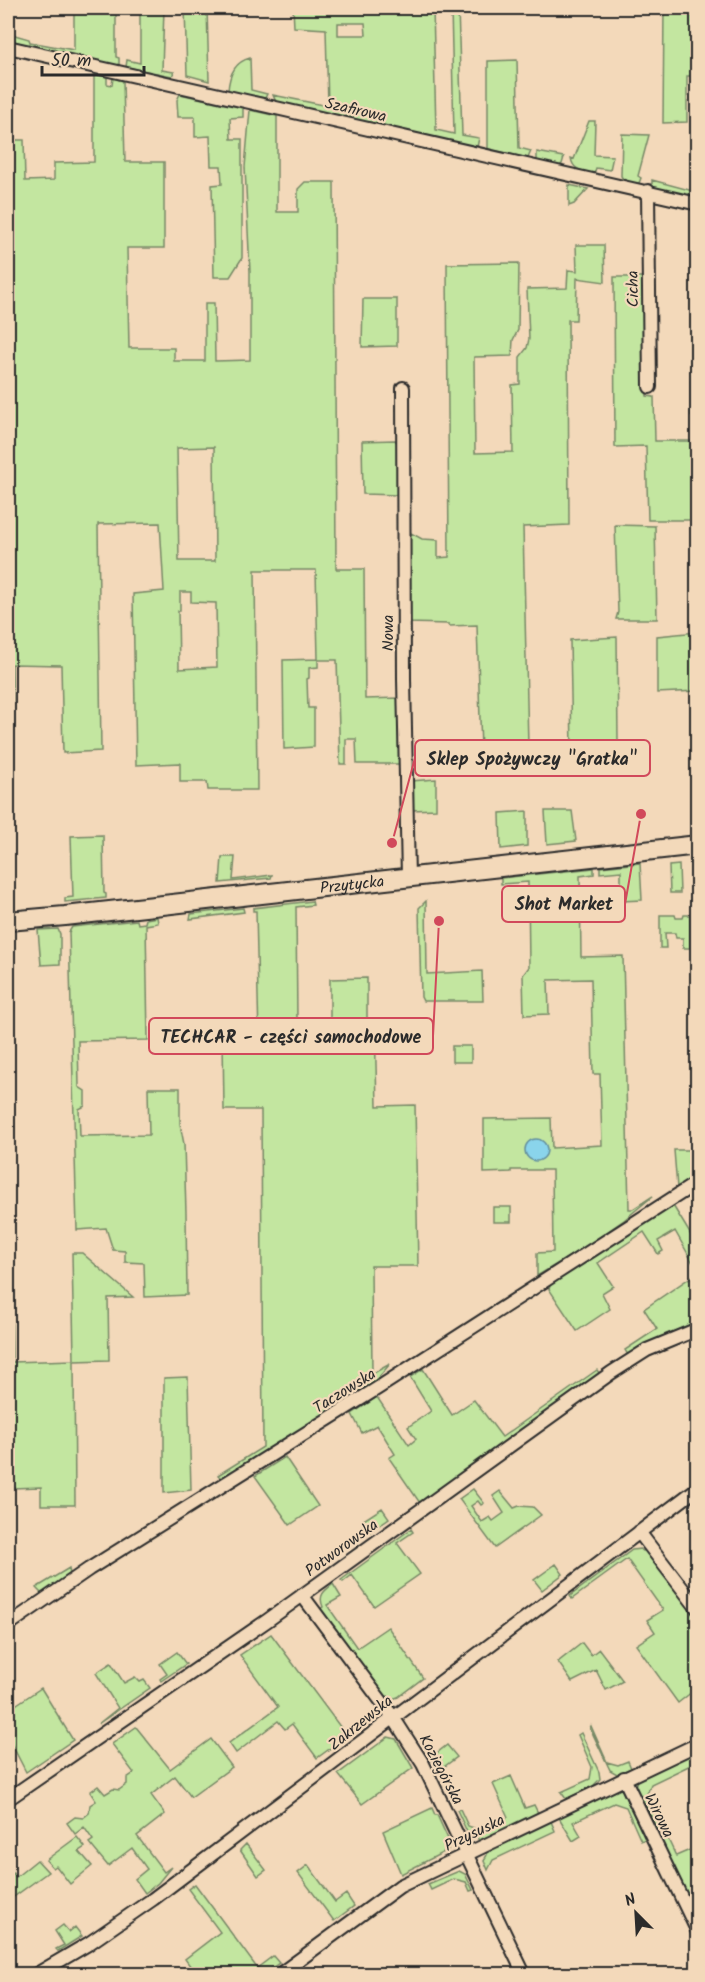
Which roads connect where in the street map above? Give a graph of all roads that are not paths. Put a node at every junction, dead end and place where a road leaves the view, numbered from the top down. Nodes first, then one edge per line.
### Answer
1 (8, 46) edge
2 (648, 191) junction
3 (698, 204) edge
4 (650, 387) dead end
5 (403, 388) dead end
6 (698, 845) edge
7 (408, 878) junction
8 (8, 921) edge
9 (698, 1182) edge
10 (698, 1329) edge
11 (698, 1488) edge
12 (639, 1532) junction
13 (302, 1595) junction
14 (698, 1609) edge
15 (8, 1625) edge
16 (393, 1717) junction
17 (698, 1744) edge
18 (624, 1778) junction
19 (8, 1799) edge
20 (467, 1854) junction
21 (698, 1932) edge
22 (37, 1974) edge
23 (280, 1974) edge
24 (524, 1974) edge

1 - 2 street, Szafirowa
2 - 3 street, Szafirowa
2 - 4 street, Cicha
5 - 7 street, Nowa
6 - 7 main road, Przytycka
7 - 8 main road, Przytycka
9 - 15 street, Taczowska
10 - 13 street, Potworowska
11 - 12 street, Zakrzewska
12 - 14 street
12 - 16 street, Zakrzewska
13 - 16 street, Koziegórska
13 - 19 street, Potworowska
16 - 20 street, Koziegórska
16 - 22 street, Zakrzewska
17 - 18 street, Przysuska
18 - 20 street, Przysuska
18 - 21 street, Wirowa
20 - 23 street, Przysuska
20 - 24 street, Koziegórska

